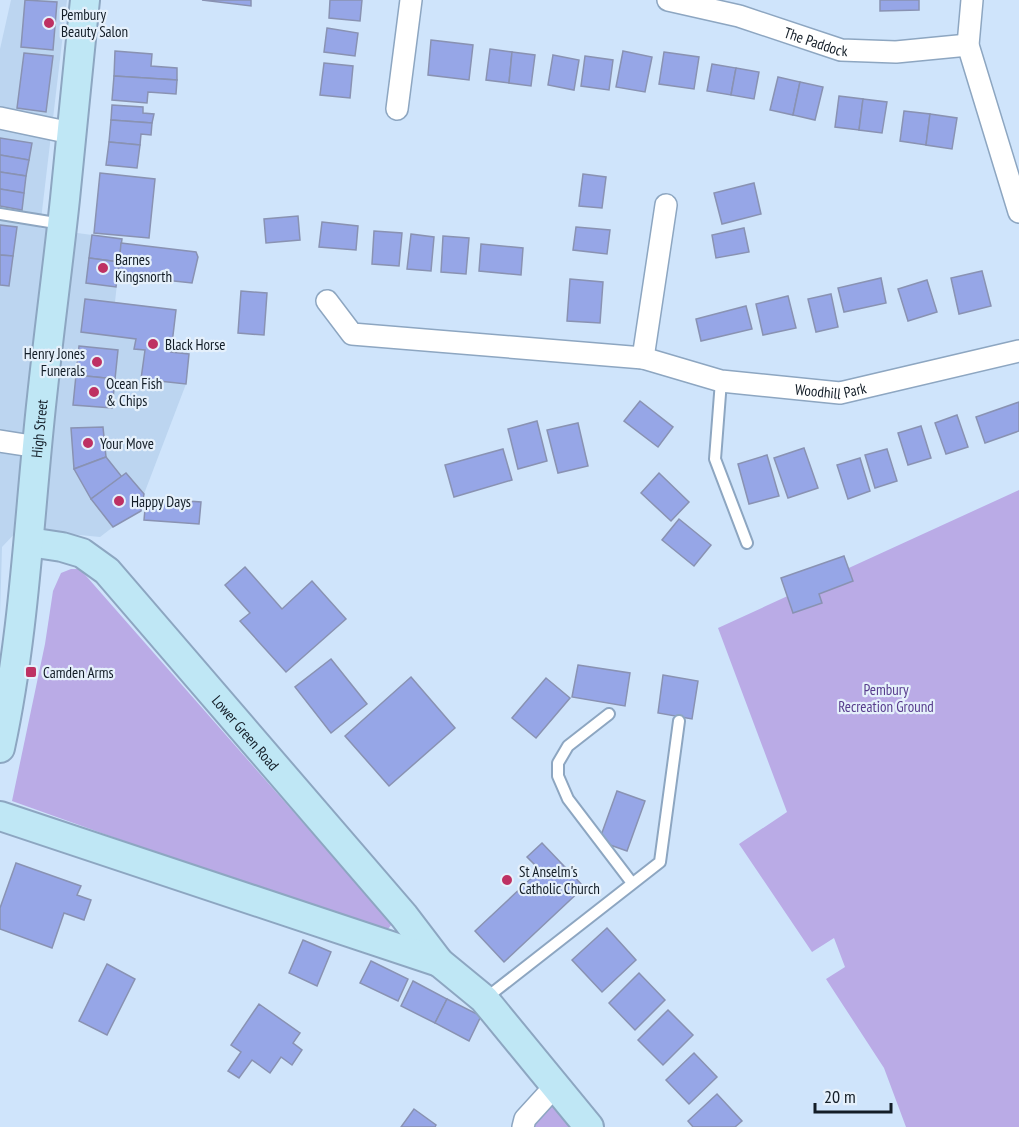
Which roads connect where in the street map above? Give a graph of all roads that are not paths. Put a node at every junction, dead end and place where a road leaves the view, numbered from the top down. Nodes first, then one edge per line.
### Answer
1 (85, 0) edge
2 (411, 0) edge
3 (668, 0) edge
4 (972, 0) edge
5 (968, 45) junction
6 (397, 109) dead end
7 (0, 118) edge
8 (71, 133) junction
9 (666, 205) dead end
10 (1019, 212) edge
11 (0, 214) edge
12 (62, 224) junction
13 (327, 302) dead end
14 (1019, 351) edge
15 (642, 358) junction
16 (721, 381) junction
17 (0, 441) edge
18 (38, 447) junction
19 (29, 542) junction
20 (747, 543) dead end
21 (609, 714) dead end
22 (679, 721) dead end
23 (0, 748) edge
24 (0, 816) edge
25 (633, 883) junction
26 (439, 962) junction
27 (484, 999) junction
28 (556, 1085) junction
29 (523, 1127) edge
30 (589, 1127) edge

1 - 8 street, High Street
2 - 6 street
3 - 5 street, The Paddock
4 - 5 street
5 - 10 street
7 - 8 street
8 - 12 street, High Street
9 - 15 street
11 - 12 lane
12 - 18 street, High Street
13 - 15 street, Woodhill Park
14 - 16 street, Woodhill Park
15 - 16 street, Woodhill Park
16 - 20 lane
17 - 18 street
18 - 19 street, High Street
19 - 23 street, High Street
19 - 26 street, Lower Green Road
21 - 25 lane
22 - 25 lane
24 - 26 street, Lower Green Road
25 - 27 lane
26 - 27 street, Lower Green Road
27 - 28 street, Lower Green Road
28 - 29 street
28 - 30 street, Lower Green Road

